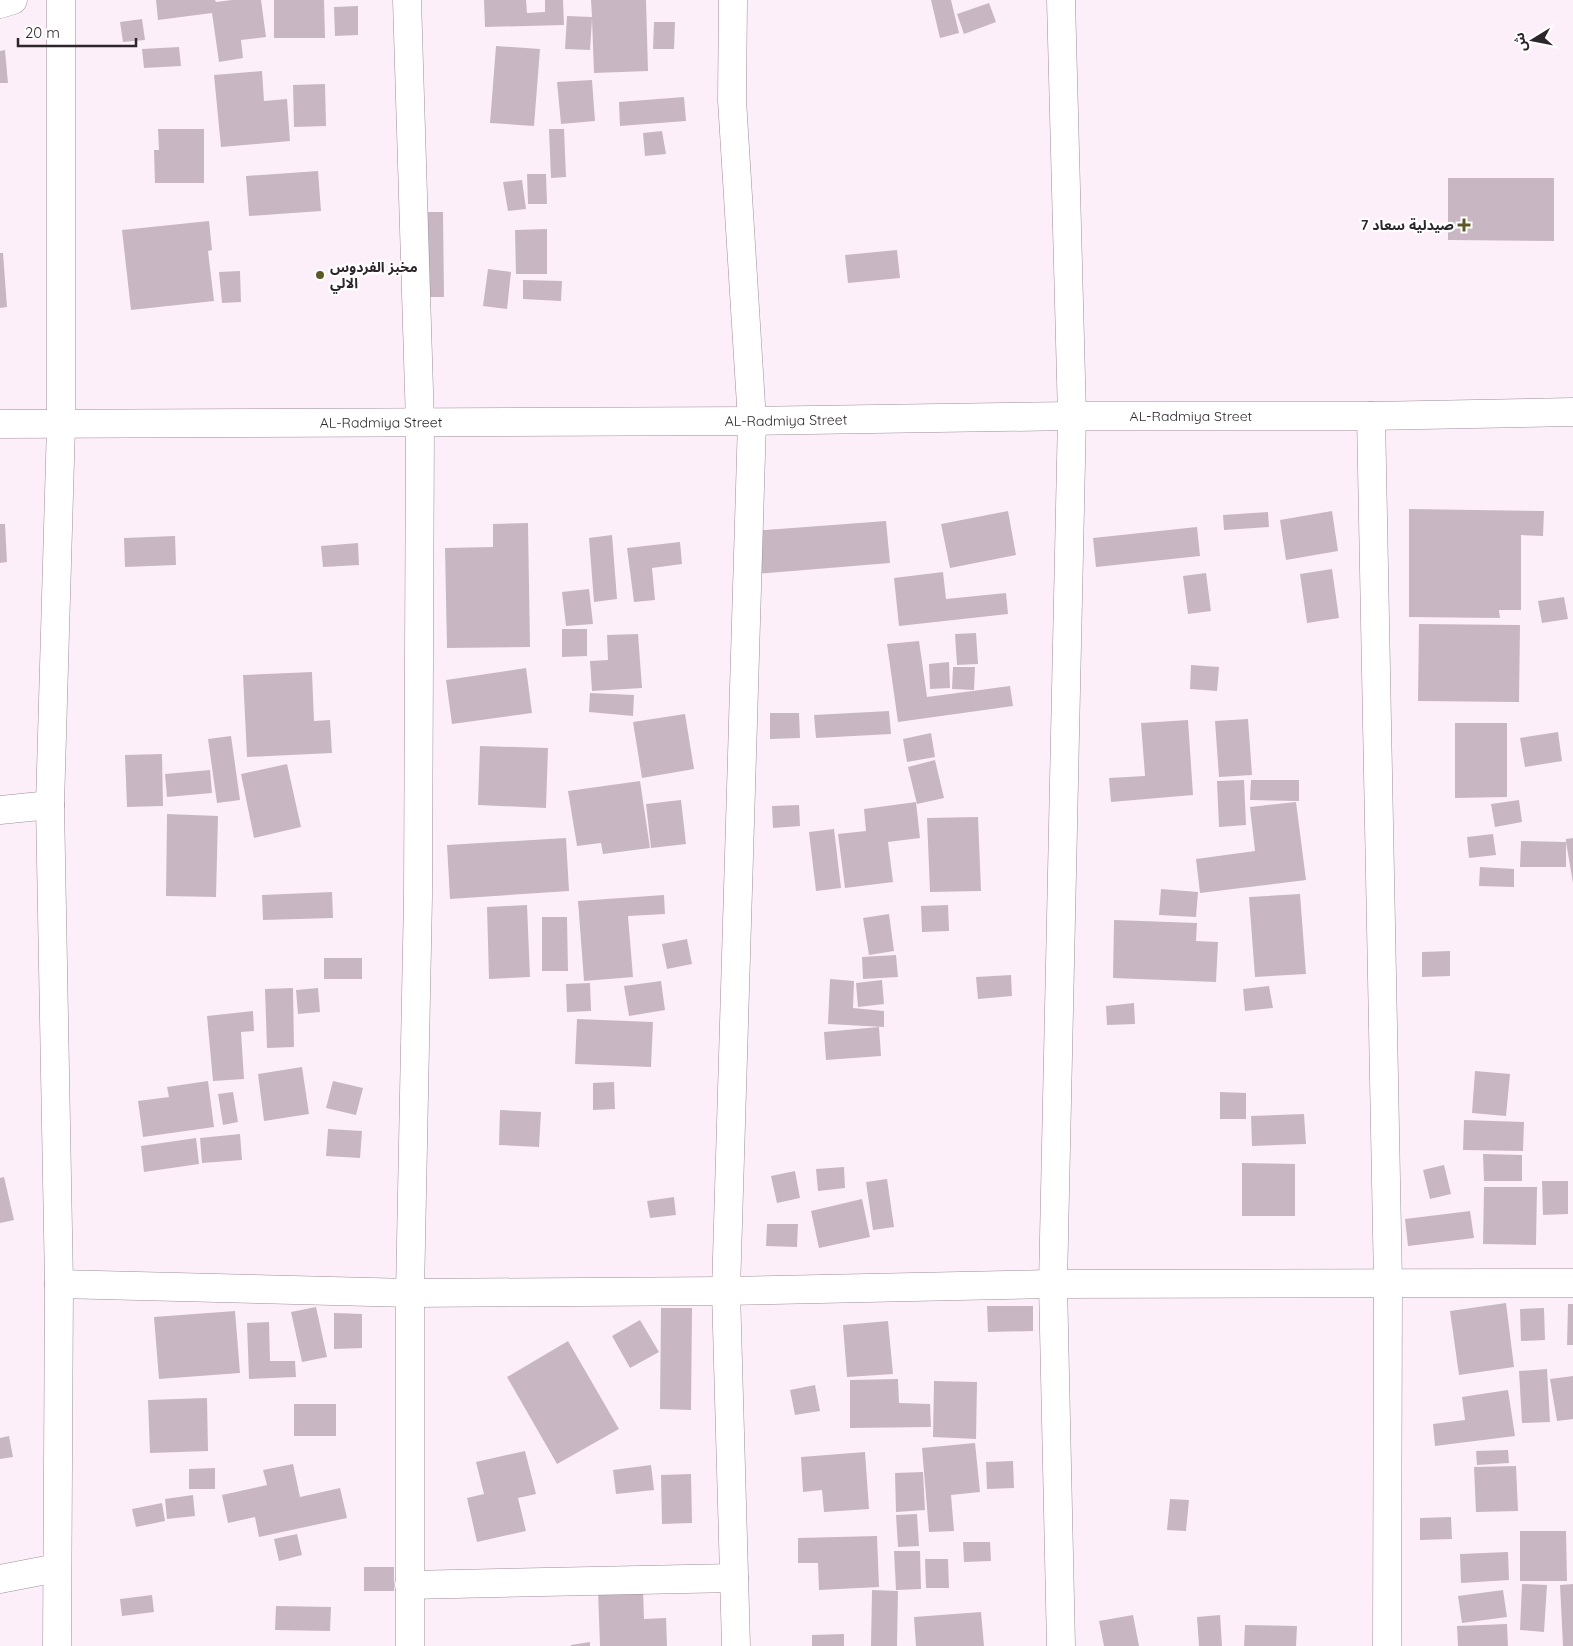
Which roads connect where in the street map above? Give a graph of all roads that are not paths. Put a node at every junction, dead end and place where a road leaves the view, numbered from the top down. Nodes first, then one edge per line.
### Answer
1 (14, 0) edge
2 (61, 0) edge
3 (407, 0) edge
4 (733, 0) edge
5 (1061, 0) edge
6 (0, 4) edge
7 (1573, 412) edge
8 (1072, 416) junction
9 (1371, 416) junction
10 (752, 421) junction
11 (420, 423) junction
12 (0, 424) edge
13 (61, 425) junction
14 (50, 806) junction
15 (0, 810) edge
16 (1388, 1282) junction
17 (1573, 1283) edge
18 (59, 1284) junction
19 (1053, 1284) junction
20 (726, 1291) junction
21 (410, 1293) junction
22 (56, 1568) junction
23 (734, 1578) junction
24 (0, 1579) edge
25 (409, 1586) junction
26 (57, 1646) edge
27 (410, 1646) edge
28 (736, 1646) edge
29 (1062, 1646) edge
30 (1387, 1646) edge

1 - 6 street
2 - 13 street
3 - 11 street
4 - 10 street
5 - 8 street
7 - 9 street, AL-Radmiya Street
8 - 9 street, AL-Radmiya Street
8 - 10 street, AL-Radmiya Street
8 - 19 street
9 - 16 street
10 - 11 street, AL-Radmiya Street
10 - 20 street
11 - 13 street, AL-Radmiya Street
11 - 21 street
12 - 13 street, AL-Radmiya Street
13 - 14 street
14 - 15 street
14 - 18 street
16 - 17 street
16 - 19 street
16 - 30 street
18 - 21 street
18 - 22 street
19 - 20 street
19 - 29 street
20 - 21 street
20 - 23 street
21 - 25 street
22 - 24 street
22 - 26 street
23 - 25 street
23 - 28 street
25 - 27 street

